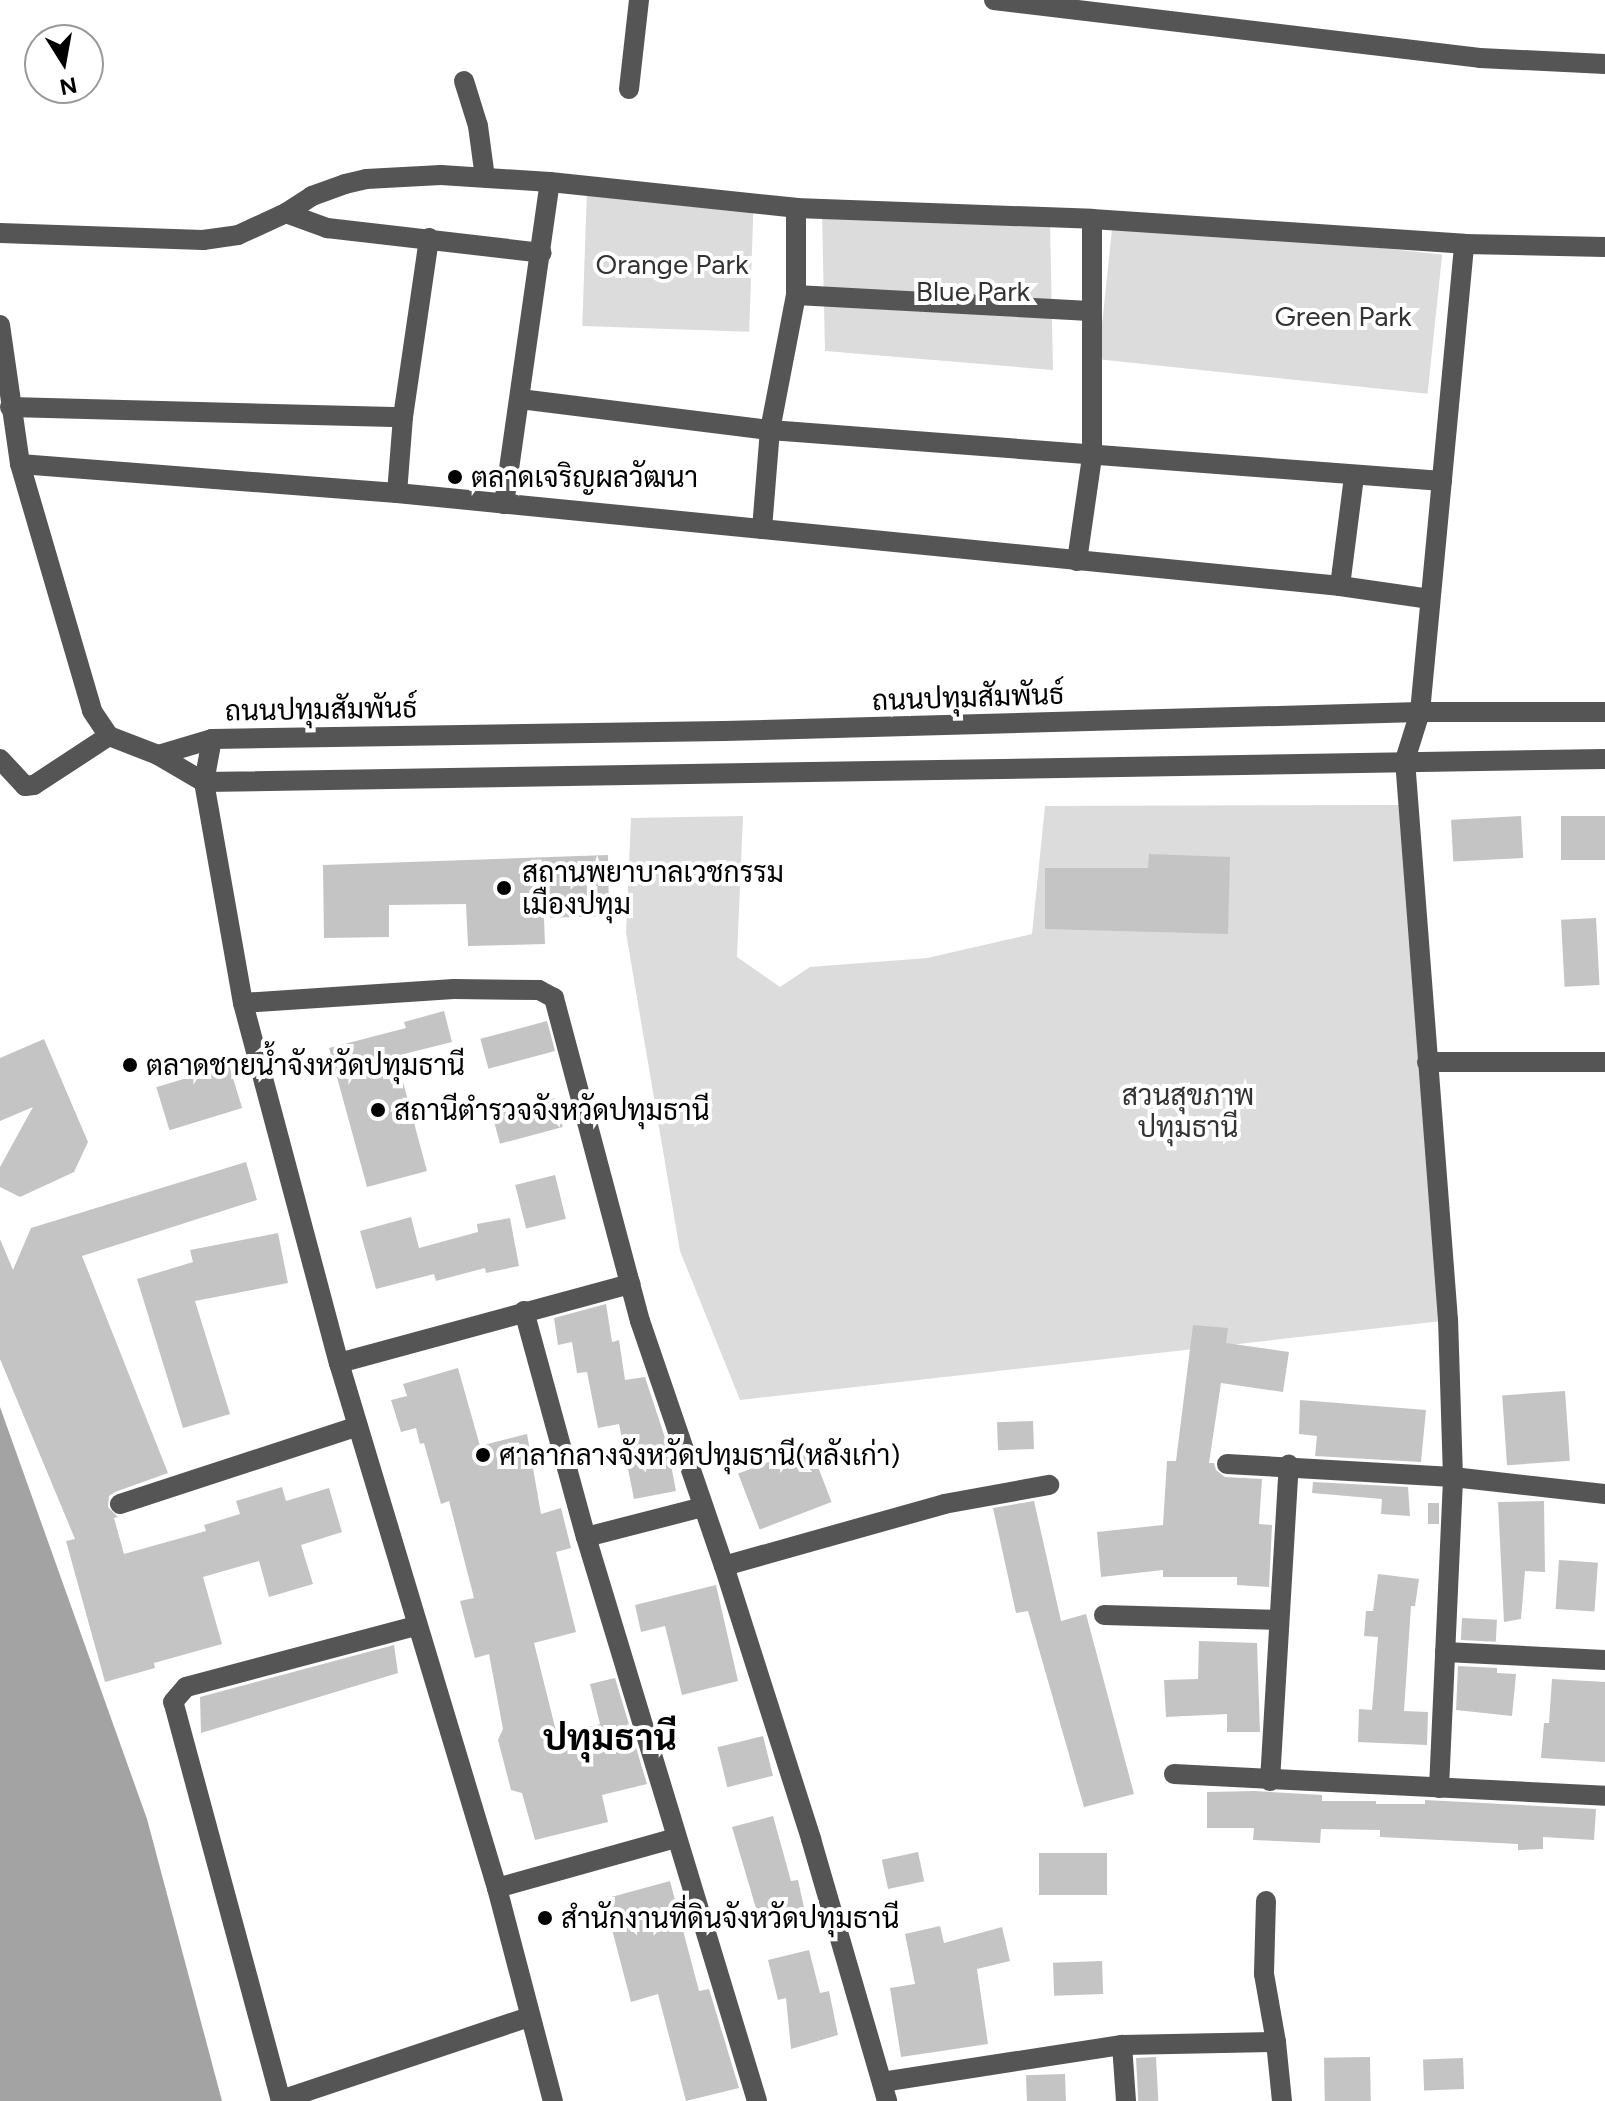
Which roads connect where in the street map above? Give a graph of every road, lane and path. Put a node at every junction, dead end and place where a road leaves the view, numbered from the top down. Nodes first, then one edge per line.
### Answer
1 (639, 0) edge
2 (994, 0) edge
3 (1605, 64) edge
4 (464, 81) dead end
5 (629, 89) dead end
6 (485, 178) junction
7 (550, 182) junction
8 (796, 208) junction
9 (286, 213) junction
10 (1092, 219) junction
11 (0, 233) edge
12 (429, 238) junction
13 (1464, 244) junction
14 (1605, 247) edge
15 (542, 253) junction
16 (796, 295) junction
17 (1090, 311) junction
18 (0, 325) edge
19 (520, 399) junction
20 (10, 407) junction
21 (403, 417) junction
22 (770, 430) junction
23 (1092, 457) junction
24 (20, 464) junction
25 (1354, 477) junction
26 (1442, 481) junction
27 (397, 493) junction
28 (504, 504) junction
29 (762, 529) junction
30 (1077, 561) junction
31 (1340, 586) junction
32 (1430, 599) junction
33 (1420, 712) junction
34 (1605, 712) edge
35 (109, 736) junction
36 (212, 739) junction
37 (158, 755) junction
38 (0, 759) edge
39 (1605, 759) edge
40 (1405, 760) junction
41 (204, 782) junction
42 (243, 1003) junction
43 (1427, 1062) junction
44 (1605, 1062) edge
45 (630, 1284) junction
46 (524, 1311) junction
47 (339, 1363) junction
48 (358, 1426) junction
49 (1227, 1464) dead end
50 (1289, 1465) junction
51 (1453, 1477) junction
52 (1049, 1485) dead end
53 (1605, 1494) edge
54 (120, 1504) dead end
55 (703, 1507) junction
56 (586, 1537) junction
57 (724, 1566) junction
58 (1104, 1615) dead end
59 (1279, 1620) junction
60 (416, 1626) junction
61 (1445, 1652) junction
62 (1605, 1660) edge
63 (1174, 1774) dead end
64 (1270, 1781) junction
65 (1439, 1788) junction
66 (1605, 1796) edge
67 (676, 1838) junction
68 (497, 1888) junction
69 (1266, 1901) dead end
70 (529, 2017) junction
71 (1276, 2042) junction
72 (1122, 2045) junction
73 (884, 2092) edge
74 (281, 2101) edge
75 (553, 2101) edge
76 (757, 2101) edge
77 (1126, 2101) edge
78 (1282, 2101) edge

1 - 5 street
2 - 3 street
4 - 6 street
6 - 7 street
6 - 9 street
7 - 8 street
7 - 15 street
8 - 10 street
8 - 16 street
9 - 11 street
9 - 12 street
10 - 13 street
10 - 17 street
12 - 15 street
12 - 21 street
13 - 14 street
13 - 26 street
15 - 19 street
16 - 17 street
16 - 22 street
17 - 23 street
18 - 20 street
19 - 22 street
19 - 28 street
20 - 21 street
20 - 24 street
21 - 27 street
22 - 23 street
22 - 29 street
23 - 25 street
23 - 30 street
24 - 27 street
24 - 35 street
25 - 26 street
25 - 31 street
26 - 32 street
27 - 28 street
28 - 29 street
29 - 30 street
30 - 31 street
31 - 32 street
32 - 33 street
33 - 34 street, ถนนปทุมสัมพันธ์
33 - 36 street, ถนนปทุมสัมพันธ์
33 - 40 street
35 - 37 street
35 - 38 street
36 - 37 street, ถนนปทุมสัมพันธ์
36 - 41 street
37 - 41 street
39 - 40 street
40 - 41 street
40 - 43 street
41 - 42 street
42 - 45 street
42 - 47 street
43 - 44 street
43 - 51 street
45 - 46 street
45 - 55 street
46 - 47 street
46 - 56 street
47 - 48 street
48 - 54 street
48 - 60 street
49 - 50 street
50 - 51 street
50 - 59 street
51 - 53 street
51 - 61 street
52 - 57 street
55 - 56 street
55 - 57 street
56 - 67 street
57 - 73 street
58 - 59 street
59 - 64 street
60 - 68 street
60 - 74 street
61 - 62 street
61 - 65 street
63 - 64 street
64 - 65 street
65 - 66 street
67 - 68 street
67 - 76 street
68 - 70 street
69 - 71 street
70 - 74 street
70 - 75 street
71 - 72 street
71 - 78 street
72 - 73 street
72 - 77 street

